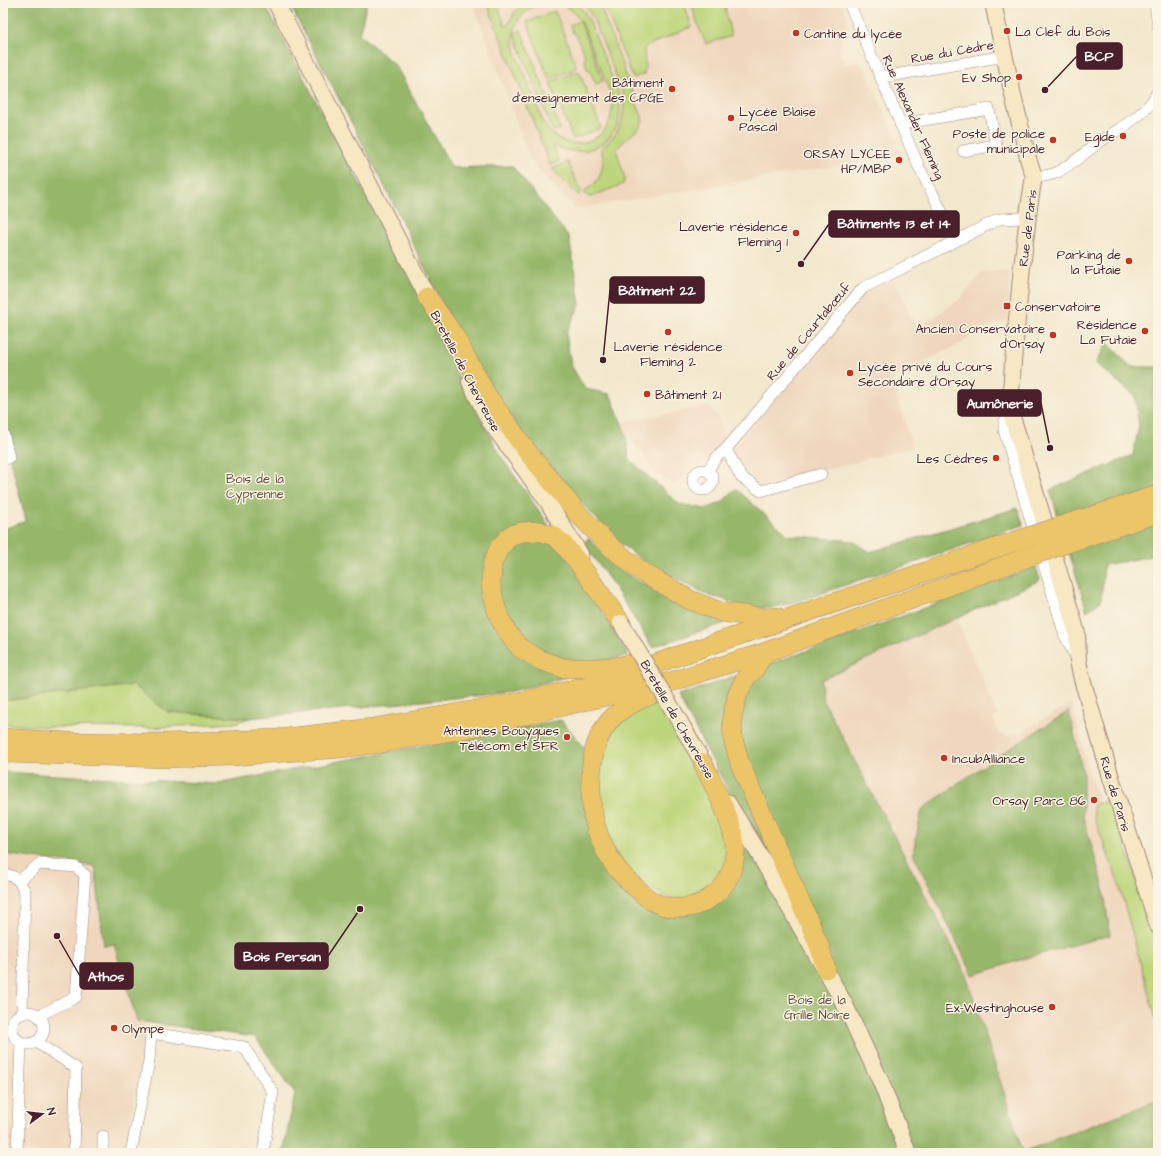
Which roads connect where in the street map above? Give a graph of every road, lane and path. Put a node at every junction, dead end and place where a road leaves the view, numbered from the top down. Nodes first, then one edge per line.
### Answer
1 (276, 3) edge
2 (849, 3) edge
3 (993, 3) edge
4 (1155, 3) edge
5 (1158, 26) edge
6 (1005, 56) junction
7 (880, 76) junction
8 (1158, 91) edge
9 (900, 124) junction
10 (963, 152) dead end
11 (1034, 176) junction
12 (1023, 218) dead end
13 (953, 242) junction
14 (427, 297) junction
15 (3, 433) edge
16 (726, 449) junction
17 (3, 460) edge
18 (708, 470) dead end
19 (821, 474) dead end
20 (1158, 495) edge
21 (1158, 513) edge
22 (1073, 532) junction
23 (799, 616) junction
24 (621, 622) junction
25 (766, 652) junction
26 (666, 660) junction
27 (670, 682) junction
28 (3, 738) edge
29 (3, 753) edge
30 (703, 763) junction
31 (3, 874) edge
32 (19, 881) junction
33 (1158, 926) edge
34 (826, 969) junction
35 (22, 1014) junction
36 (38, 1016) junction
37 (8, 1026) edge
38 (21, 1042) junction
39 (36, 1042) junction
40 (104, 1136) dead end
41 (17, 1153) edge
42 (74, 1153) edge
43 (103, 1153) edge
44 (131, 1153) edge
45 (263, 1153) edge
46 (908, 1153) edge

1 - 14 main road, Bretelle de Chevreuse
2 - 7 street, Rue Alexander Fleming
3 - 6 main road
4 - 5 street
6 - 7 street, Rue du Cèdre
6 - 11 main road
7 - 9 street, Rue Alexander Fleming
8 - 11 street, Rue de Paris
9 - 10 street
9 - 13 street, Rue Alexander Fleming
11 - 33 main road, Rue de Paris
12 - 13 street, Rue de Courtabœuf
13 - 16 street, Rue de Courtabœuf
14 - 23 highway
14 - 24 main road, Bretelle de Chevreuse
15 - 17 street
16 - 18 street, Rue de Courtabœuf
16 - 19 street
20 - 22 highway
21 - 22 highway
22 - 23 highway, bridge
22 - 25 highway, bridge
23 - 26 highway
24 - 26 highway
24 - 30 main road, Bretelle de Chevreuse, bridge
25 - 27 highway
25 - 34 highway
26 - 28 highway
27 - 29 highway
27 - 30 highway
30 - 34 main road, Bretelle de Chevreuse
31 - 32 street
32 - 35 street
32 - 36 street
34 - 46 main road, Bretelle de Chevreuse
35 - 36 street
35 - 37 street
36 - 39 street
37 - 38 street
38 - 39 street
38 - 41 street
39 - 42 street
40 - 43 street
44 - 45 street

